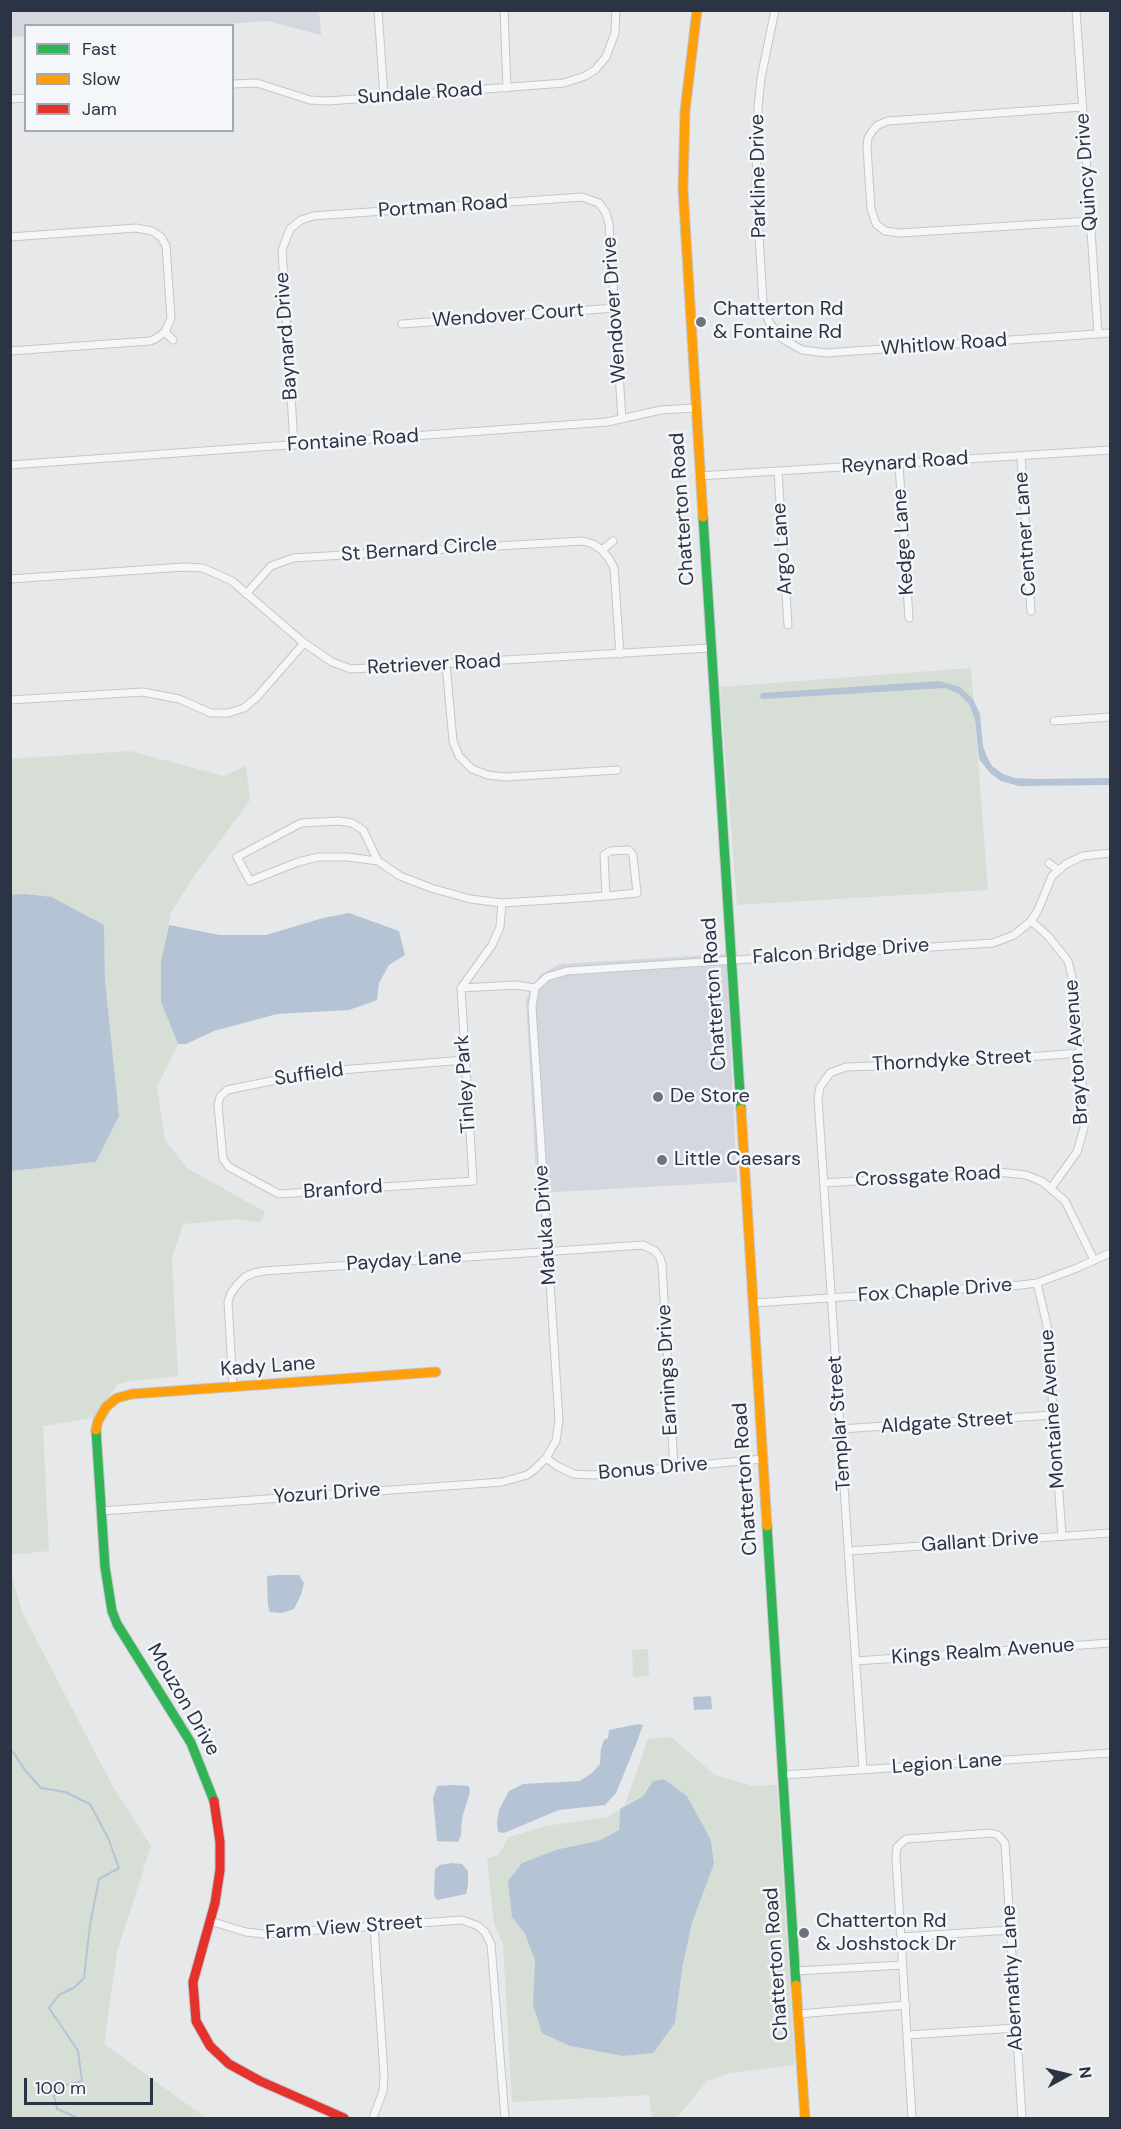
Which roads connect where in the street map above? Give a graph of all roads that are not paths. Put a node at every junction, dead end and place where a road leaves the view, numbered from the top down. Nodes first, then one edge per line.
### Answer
1 (378, 10) edge
2 (504, 10) edge
3 (616, 10) edge
4 (697, 10) edge
5 (775, 10) edge
6 (1076, 10) edge
7 (234, 84) edge
8 (507, 88) junction
9 (384, 97) junction
10 (1082, 107) junction
11 (599, 204) joint
12 (1090, 221) junction
13 (290, 229) joint
14 (10, 237) edge
15 (615, 308) junction
16 (402, 324) dead end
17 (165, 332) junction
18 (1110, 333) edge
19 (1098, 334) junction
20 (781, 338) joint
21 (173, 340) dead end
22 (10, 351) edge
23 (694, 408) junction
24 (622, 419) junction
25 (294, 445) junction
26 (1110, 450) edge
27 (1021, 456) junction
28 (10, 465) edge
29 (899, 465) junction
30 (778, 472) junction
31 (699, 476) junction
32 (613, 541) dead end
33 (602, 550) junction
34 (10, 579) edge
35 (246, 594) junction
36 (1031, 611) dead end
37 (909, 618) dead end
38 (788, 625) dead end
39 (304, 643) junction
40 (710, 648) junction
41 (621, 654) junction
42 (446, 664) junction
43 (10, 700) edge
44 (1110, 717) edge
45 (1054, 721) dead end
46 (617, 770) dead end
47 (1110, 853) edge
48 (378, 861) junction
49 (1049, 863) dead end
50 (1058, 870) junction
51 (606, 896) junction
52 (502, 903) junction
53 (1031, 921) junction
54 (731, 959) junction
55 (461, 988) junction
56 (535, 988) junction
57 (1080, 1053) junction
58 (465, 1060) junction
59 (826, 1077) joint
60 (223, 1159) joint
61 (473, 1181) joint
62 (824, 1183) junction
63 (1051, 1188) junction
64 (548, 1251) junction
65 (1110, 1253) edge
66 (1094, 1260) junction
67 (663, 1272) joint
68 (1037, 1282) junction
69 (832, 1298) junction
70 (754, 1303) junction
71 (436, 1372) dead end
72 (233, 1387) junction
73 (106, 1407) joint
74 (1053, 1416) junction
75 (840, 1429) junction
76 (546, 1458) junction
77 (763, 1460) junction
78 (674, 1467) junction
79 (101, 1511) junction
80 (1110, 1533) edge
81 (1062, 1536) junction
82 (849, 1551) junction
83 (1110, 1643) edge
84 (856, 1661) junction
85 (1110, 1753) edge
86 (1110, 1761) edge
87 (863, 1770) junction
88 (784, 1775) junction
89 (210, 1921) junction
90 (374, 1927) junction
91 (1010, 1930) junction
92 (902, 1937) junction
93 (903, 1965) junction
94 (796, 1971) junction
95 (906, 2005) junction
96 (799, 2014) junction
97 (1016, 2028) junction
98 (908, 2035) junction
99 (344, 2118) edge
100 (373, 2118) edge
101 (505, 2118) edge
102 (805, 2118) edge
103 (912, 2118) edge
104 (1022, 2118) edge

1 - 9 street
2 - 8 street
3 - 8 street, Sundale Road
4 - 23 main road, Chatterton Road
5 - 20 street, Parkline Drive
6 - 10 street, Quincy Drive
7 - 9 street, Sundale Road
8 - 9 street, Sundale Road
10 - 12 street, Quincy Drive
10 - 12 street
11 - 13 street, Portman Road
11 - 15 street, Wendover Drive
12 - 19 street, Quincy Drive
13 - 25 street, Baynard Drive
14 - 17 street
15 - 16 street, Wendover Court
15 - 24 street, Wendover Drive
17 - 21 street
17 - 22 street
18 - 19 street, Whitlow Road
19 - 20 street, Whitlow Road
23 - 24 street, Fontaine Road
23 - 31 main road, Chatterton Road
24 - 25 street, Fontaine Road
25 - 28 street, Fontaine Road
26 - 27 street, Reynard Road
27 - 29 street, Reynard Road
27 - 36 street, Centner Lane
29 - 30 street, Reynard Road
29 - 37 street, Kedge Lane
30 - 31 street, Reynard Road
30 - 38 street, Argo Lane
31 - 40 main road, Chatterton Road
32 - 33 street
33 - 35 street, St Bernard Circle
33 - 41 street
34 - 35 street, Retriever Road
35 - 39 street, Retriever Road
39 - 42 street, Retriever Road
39 - 43 street
40 - 41 street, Retriever Road
40 - 54 main road, Chatterton Road
41 - 42 street, Retriever Road
42 - 46 street
44 - 45 street
47 - 50 street
48 - 48 street
48 - 52 street
49 - 50 street
50 - 53 street, Falcon Bridge Drive
51 - 51 street
51 - 52 street
52 - 55 street
53 - 54 street, Falcon Bridge Drive
53 - 57 street, Brayton Avenue
54 - 56 street, Falcon Bridge Drive
54 - 70 main road, Chatterton Road
55 - 56 street
55 - 58 street, Tinley Park
56 - 64 street, Matuka Drive
57 - 59 street, Thorndyke Street
57 - 63 street, Brayton Avenue
58 - 60 street, Suffield
58 - 61 street, Tinley Park
59 - 62 street, Templar Street
60 - 61 street, Branford
62 - 63 street, Crossgate Road
62 - 69 street, Templar Street
63 - 66 street, Crossgate Road
64 - 67 street, Payday Lane
64 - 72 street, Payday Lane
64 - 76 street, Matuka Drive
65 - 66 street, Fox Chaple Drive
66 - 68 street, Fox Chaple Drive
67 - 78 street, Earnings Drive
68 - 69 street, Fox Chaple Drive
68 - 74 street, Montaine Avenue
69 - 70 street, Fox Chaple Drive
69 - 75 street, Templar Street
70 - 77 main road, Chatterton Road
71 - 72 main road, Kady Lane
72 - 73 main road, Kady Lane
73 - 79 main road, Mouzon Drive
74 - 75 street, Aldgate Street
74 - 81 street, Montaine Avenue
75 - 82 street, Templar Street
76 - 78 street, Bonus Drive
76 - 79 street, Yozuri Drive
77 - 78 street, Bonus Drive
77 - 88 main road, Chatterton Road
79 - 89 main road, Mouzon Drive
80 - 81 street, Gallant Drive
81 - 82 street, Gallant Drive
82 - 84 street, Templar Street
83 - 84 street, Kings Realm Avenue
84 - 87 street, Templar Street
85 - 86 street
85 - 87 street, Legion Lane
87 - 88 street, Legion Lane
88 - 94 main road, Chatterton Road
89 - 90 street, Farm View Street
89 - 99 main road, Mouzon Drive
90 - 100 street
90 - 101 street, Farm View Street
91 - 92 street
91 - 92 street, Abernathy Lane
91 - 97 street, Abernathy Lane
92 - 93 street
93 - 94 street
93 - 95 street
94 - 96 main road, Chatterton Road
95 - 96 street
95 - 98 street
96 - 102 main road, Chatterton Road
97 - 98 street
97 - 104 street, Abernathy Lane
98 - 103 street

